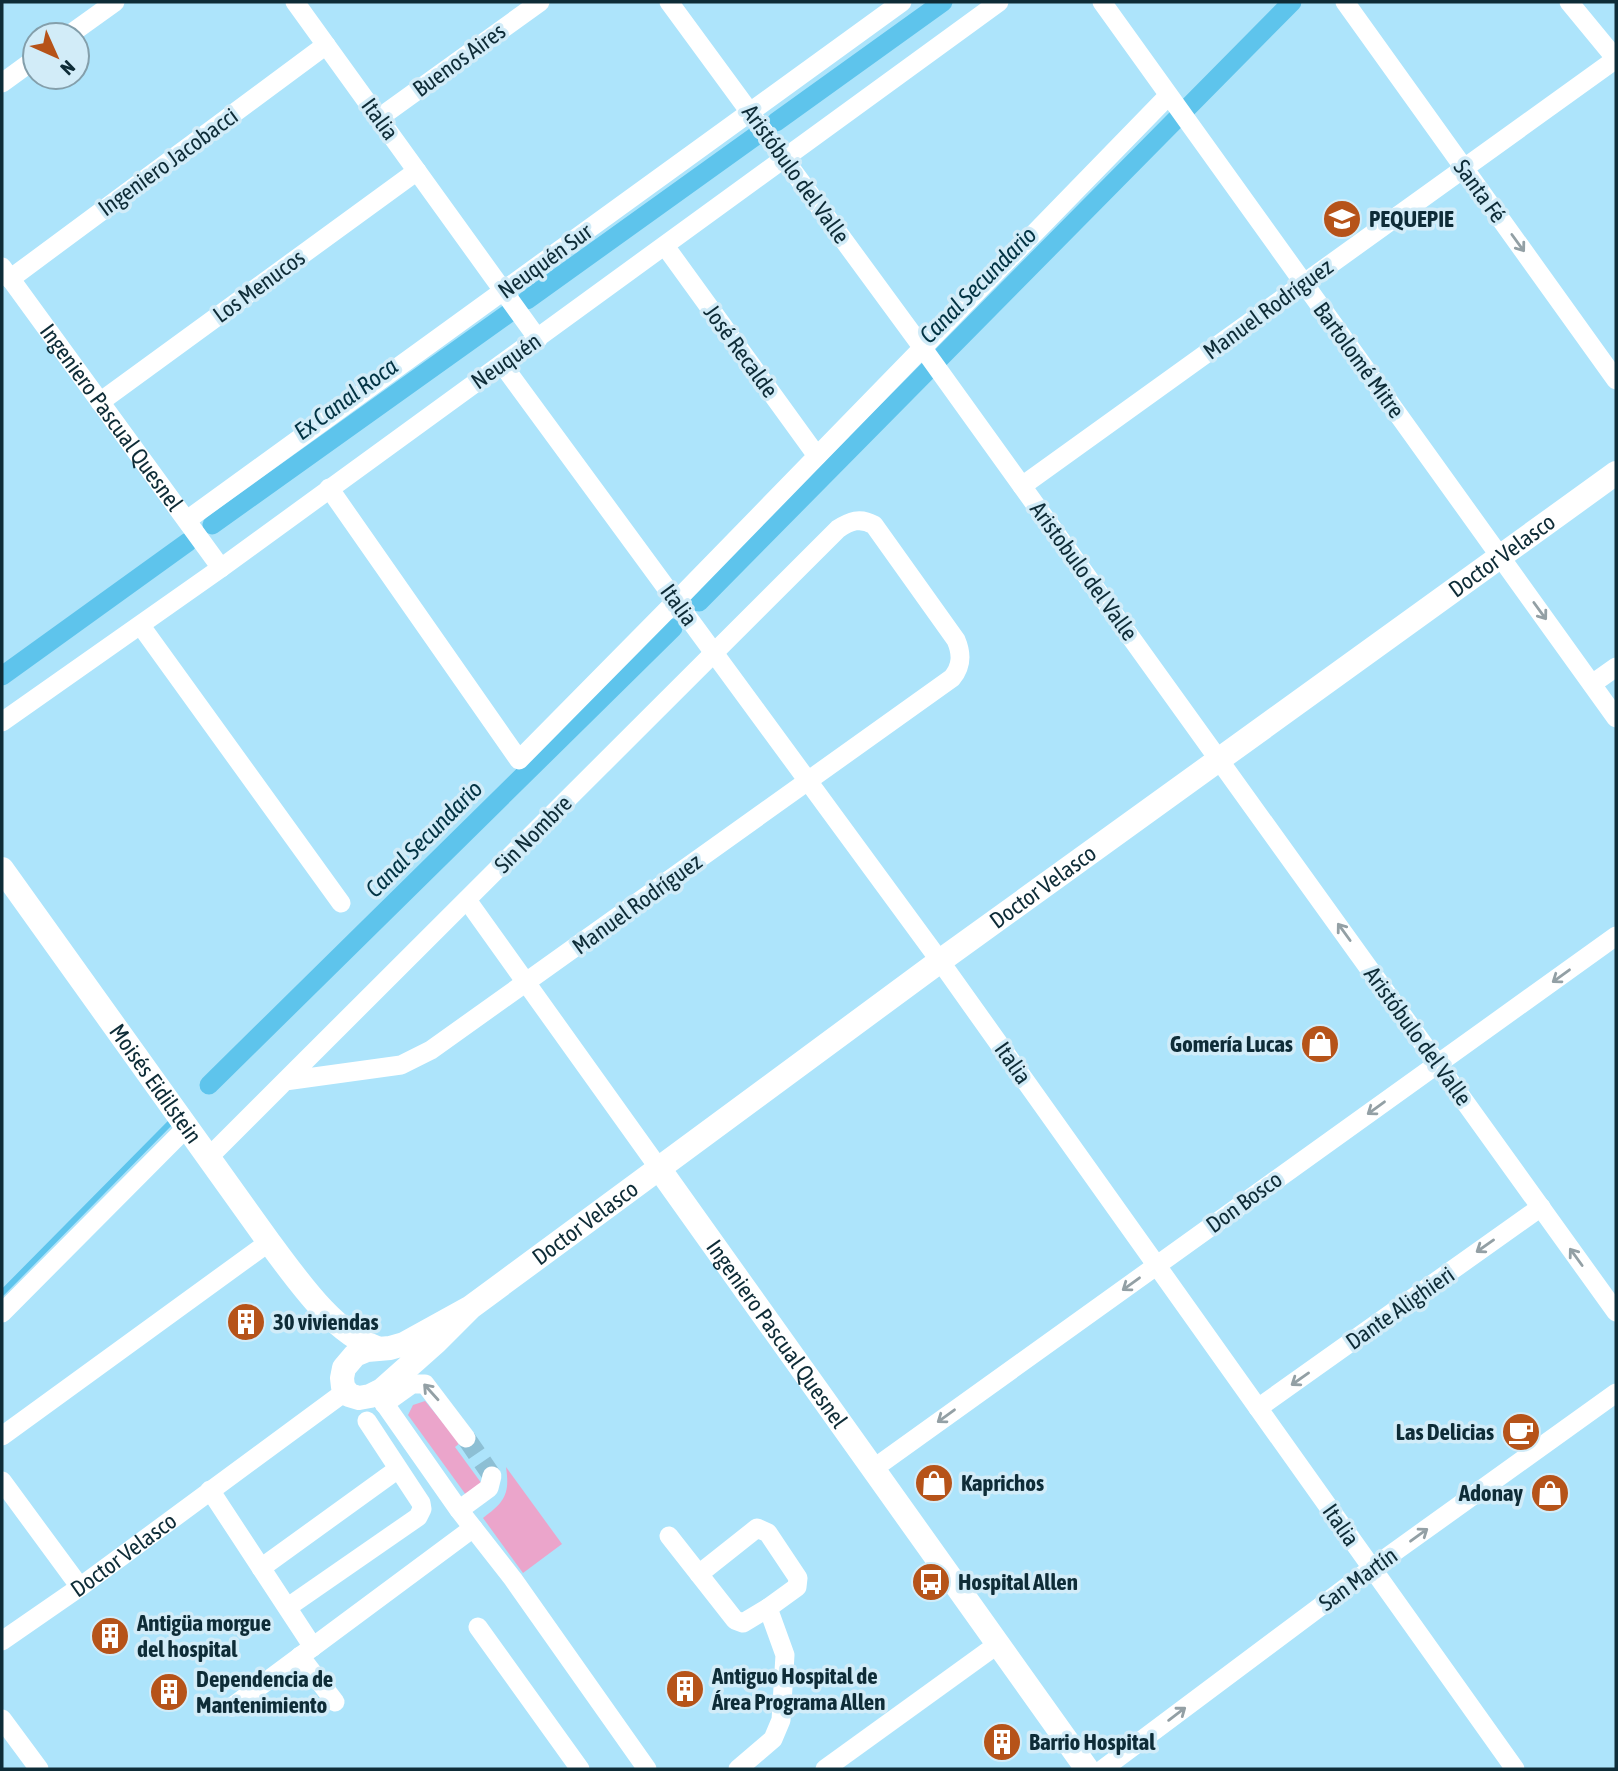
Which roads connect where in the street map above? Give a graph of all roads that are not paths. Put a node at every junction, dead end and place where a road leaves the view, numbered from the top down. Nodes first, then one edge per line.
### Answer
1 (115, 2) edge
2 (295, 2) edge
3 (540, 2) edge
4 (669, 2) edge
5 (902, 2) edge
6 (999, 2) edge
7 (1102, 2) edge
8 (1345, 2) edge
9 (1569, 2) edge
10 (89, 21) edge
11 (326, 45) junction
12 (1616, 59) edge
13 (21, 69) edge
14 (2, 83) edge
15 (1168, 96) junction
16 (750, 112) junction
17 (379, 118) junction
18 (785, 158) junction
19 (1464, 168) junction
20 (417, 171) junction
21 (665, 246) junction
22 (6, 273) edge
23 (1303, 284) junction
24 (503, 291) junction
25 (538, 339) junction
26 (922, 347) junction
27 (502, 364) junction
28 (1616, 380) edge
29 (948, 383) joint
30 (100, 402) junction
31 (817, 456) junction
32 (1616, 473) edge
33 (1022, 486) junction
34 (329, 488) junction
35 (187, 520) junction
36 (1500, 555) junction
37 (221, 568) junction
38 (677, 601) junction
39 (141, 626) junction
40 (714, 654) junction
41 (960, 664) joint
42 (1616, 667) edge
43 (1592, 684) junction
44 (1616, 718) edge
45 (4, 723) edge
46 (1220, 759) junction
47 (808, 781) junction
48 (2, 869) edge
49 (467, 900) junction
50 (341, 903) dead end
51 (1616, 936) edge
52 (940, 961) junction
53 (526, 983) junction
54 (1438, 1064) junction
55 (285, 1081) junction
56 (187, 1127) junction
57 (209, 1157) junction
58 (658, 1167) junction
59 (1541, 1207) junction
60 (269, 1242) junction
61 (1156, 1265) junction
62 (312, 1298) junction
63 (471, 1307) junction
64 (2, 1312) edge
65 (1616, 1312) edge
66 (380, 1349) junction
67 (344, 1382) junction
68 (384, 1393) junction
69 (1616, 1393) edge
70 (1258, 1408) junction
71 (367, 1421) dead end
72 (2, 1436) edge
73 (466, 1438) tunnel mouth
74 (398, 1469) junction
75 (873, 1469) junction
76 (492, 1476) dead end
77 (2, 1481) edge
78 (210, 1490) junction
79 (459, 1510) junction
80 (473, 1528) junction
81 (669, 1536) dead end
82 (261, 1568) junction
83 (1372, 1568) junction
84 (699, 1574) junction
85 (80, 1587) junction
86 (288, 1607) junction
87 (768, 1608) junction
88 (478, 1627) dead end
89 (2, 1641) edge
90 (998, 1644) junction
91 (307, 1651) junction
92 (335, 1702) dead end
93 (232, 1707) dead end
94 (2, 1719) edge
95 (39, 1769) edge
96 (580, 1769) edge
97 (647, 1769) edge
98 (738, 1769) edge
99 (825, 1769) edge
100 (1087, 1769) edge
101 (1102, 1769) edge
102 (1515, 1769) edge

1 - 10 street
2 - 11 street, Italia
3 - 17 street, Buenos Aires
4 - 16 street, Aristóbulo del Valle
5 - 16 street, Neuquén Sur
6 - 18 street, Neuquén
7 - 15 street, Bartolomé Mitre
8 - 19 street, Santa Fé
9 - 12 street
11 - 17 street, Italia
11 - 22 street, Ingeniero Jacobacci
12 - 19 street, Manuel Rodríguez
13 - 14 street
15 - 23 street, Bartolomé Mitre
15 - 26 street
16 - 18 street, Aristóbulo del Valle
16 - 24 street, Neuquén Sur
17 - 20 street, Italia
18 - 21 street, Neuquén
18 - 26 street, Aristóbulo del Valle
19 - 23 street, Manuel Rodríguez
19 -> 28 street, Santa Fé
20 - 24 street, Italia
20 - 30 street, Los Menucos
21 - 25 street, Neuquén
21 - 31 street, José Recalde
22 - 30 street, Ingeniero Pascual Quesnel
23 - 33 street, Manuel Rodríguez
23 - 36 street, Bartolomé Mitre
24 - 25 street, Italia
24 - 35 street, Neuquén Sur
25 - 27 street, Neuquén
26 - 29 street, Aristóbulo del Valle
26 - 31 street
27 - 34 street, Neuquén
27 - 38 street, Italia
29 - 33 street, Aristobulo del Valle
30 - 35 street, Ingeniero Pascual Quesnel
31 - 38 street
32 - 36 main road, Doctor Velasco
33 - 46 street, Aristobulo del Valle
34 - 37 street, Neuquén
34 - 38 street
35 - 37 street, Ingeniero Pascual Quesnel
36 -> 43 street, Bartolomé Mitre
36 - 46 main road, Doctor Velasco
37 - 39 street, Neuquén
38 - 40 street, Italia
39 - 45 street, Neuquén
39 - 50 street
40 - 41 street, Sin Nombre
40 - 47 street, Italia
40 - 49 street, Sin Nombre
41 - 47 street, Manuel Rodríguez
42 - 43 street
43 - 44 street, Bartolomé Mitre
46 - 52 main road, Doctor Velasco
54 -> 46 street, Aristóbulo del Valle
47 - 52 street, Italia
47 - 53 street, Manuel Rodríguez
48 - 56 main road, Moisés Eidilstein
49 - 53 street, Ingeniero Pascual Quesnel
49 - 55 street, Sin Nombre
51 -> 54 street, Don Bosco
52 - 58 main road, Doctor Velasco
52 - 61 street, Italia
53 - 55 street, Manuel Rodríguez
53 - 58 street, Ingeniero Pascual Quesnel
54 - 59 street, Aristóbulo del Valle
54 -> 61 street, Don Bosco
55 - 57 street, Sin Nombre
56 - 57 main road, Moisés Eidilstein
56 - 64 street
57 - 60 main road, Moisés Eidilstein
58 - 63 main road, Doctor Velasco
58 - 75 main road, Ingeniero Pascual Quesnel
65 -> 59 street, Aristóbulo del Valle
59 -> 70 street, Dante Alighieri
60 - 62 main road, Moisés Eidilstein
60 - 72 street
61 - 70 street, Italia
61 -> 75 street, Don Bosco
62 - 66 main road, Moisés Eidilstein
62 - 67 main road, Moisés Eidilstein
63 - 66 main road, Doctor Velasco
63 - 68 main road, Doctor Velasco
66 - 67 main road, Doctor Velasco
66 - 68 main road
67 - 68 main road
67 - 78 street, Doctor Velasco
73 -> 68 street
68 - 79 street
83 -> 69 street, San Martín
70 - 83 street, Italia
71 - 74 street
74 - 82 street
74 - 86 street
75 - 90 main road, Ingeniero Pascual Quesnel
76 - 79 street
77 - 85 street
78 - 82 street
78 - 85 street, Doctor Velasco
79 - 80 street
80 - 91 street
80 - 97 street
81 - 84 street
82 - 86 street
101 -> 83 street, San Martín
83 - 102 street, Italia
84 - 87 street
84 - 87 street
85 - 89 street, Doctor Velasco
86 - 91 street
87 - 98 street
88 - 96 street
90 - 99 street
90 - 100 main road, Ingeniero Pascual Quesnel
91 - 92 street
91 - 93 street
94 - 95 street

